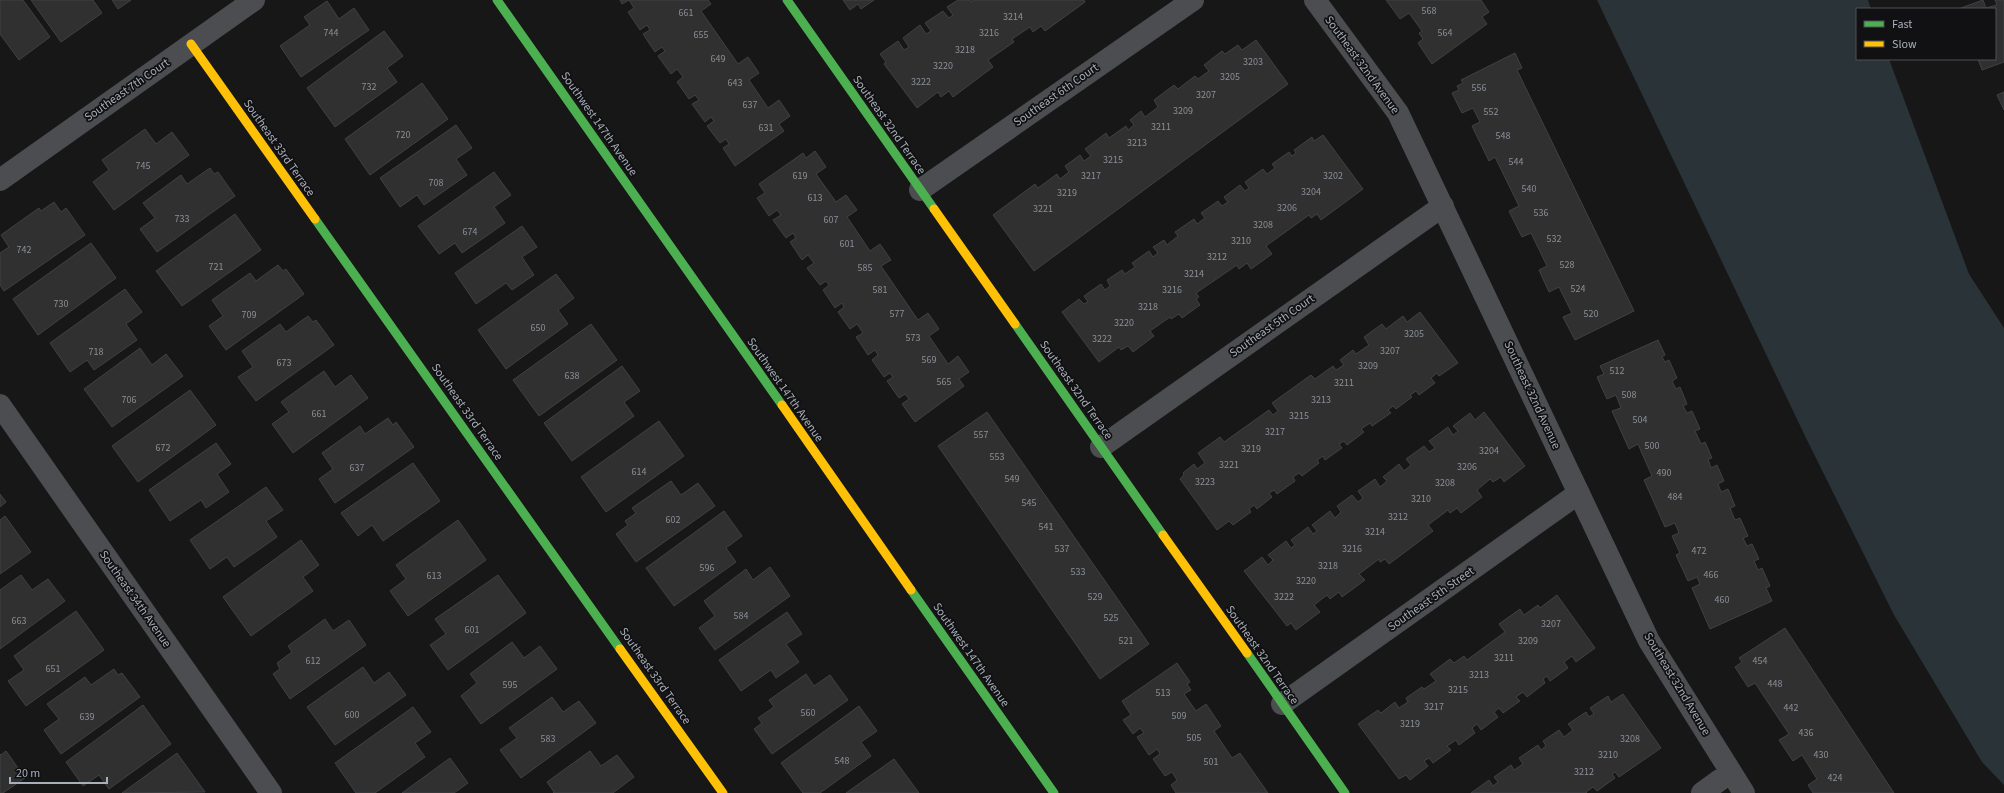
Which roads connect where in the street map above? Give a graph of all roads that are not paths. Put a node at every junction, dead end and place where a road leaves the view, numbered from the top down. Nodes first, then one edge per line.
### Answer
1 (254, 0) edge
2 (497, 0) edge
3 (787, 0) edge
4 (1193, 0) edge
5 (1315, 0) edge
6 (191, 44) junction
7 (0, 180) edge
8 (920, 190) junction
9 (1443, 206) junction
10 (0, 405) edge
11 (1101, 447) junction
12 (1579, 493) junction
13 (1282, 704) junction
14 (1731, 772) junction
15 (271, 793) edge
16 (723, 793) edge
17 (1054, 793) edge
18 (1345, 793) edge
19 (1702, 793) edge
20 (1744, 793) edge

1 - 6 street, Southeast 7th Court
2 - 17 street, Southwest 147th Avenue
3 - 8 street, Southeast 32nd Terrace
4 - 8 street, Southeast 6th Court
5 - 9 street, Southeast 32nd Avenue
6 - 7 street, Southeast 7th Court
6 - 16 street, Southeast 33rd Terrace
8 - 11 street, Southeast 32nd Terrace
9 - 11 street, Southeast 5th Court
9 - 12 street, Southeast 32nd Avenue
10 - 15 street, Southeast 34th Avenue
11 - 13 street, Southeast 32nd Terrace
12 - 13 street, Southeast 5th Street
12 - 14 street, Southeast 32nd Avenue
13 - 18 street, Southeast 32nd Terrace
14 - 19 street
14 - 20 street, Southeast 32nd Avenue

